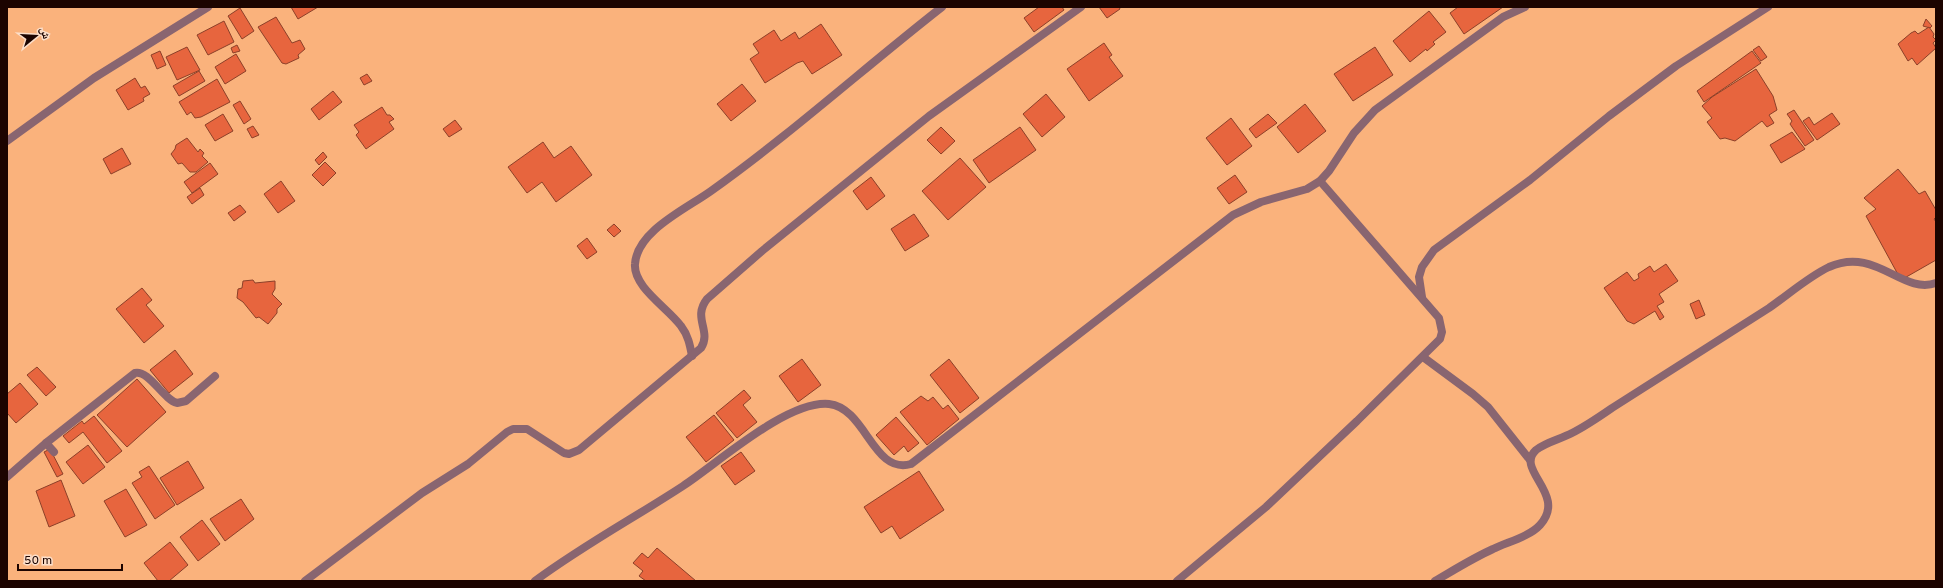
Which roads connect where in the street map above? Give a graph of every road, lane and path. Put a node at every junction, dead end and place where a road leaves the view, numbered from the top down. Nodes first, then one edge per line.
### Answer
1 (208, 7) edge
2 (942, 7) edge
3 (1081, 7) edge
4 (1525, 7) edge
5 (1768, 7) edge
6 (7, 141) edge
7 (1320, 181) junction
8 (1936, 283) edge
9 (1422, 298) junction
10 (692, 356) junction
11 (1423, 357) junction
12 (215, 376) dead end
13 (46, 443) junction
14 (54, 452) dead end
15 (1530, 460) junction
16 (7, 477) edge
17 (305, 581) edge
18 (535, 581) edge
19 (1177, 581) edge
20 (1435, 581) edge

1 - 6 street
2 - 10 street
3 - 10 street
4 - 7 street
5 - 9 street
7 - 9 street
7 - 18 street
8 - 15 street
9 - 11 street
10 - 17 street
11 - 15 street
11 - 19 street
12 - 13 street
13 - 14 street
13 - 16 street
15 - 20 street

